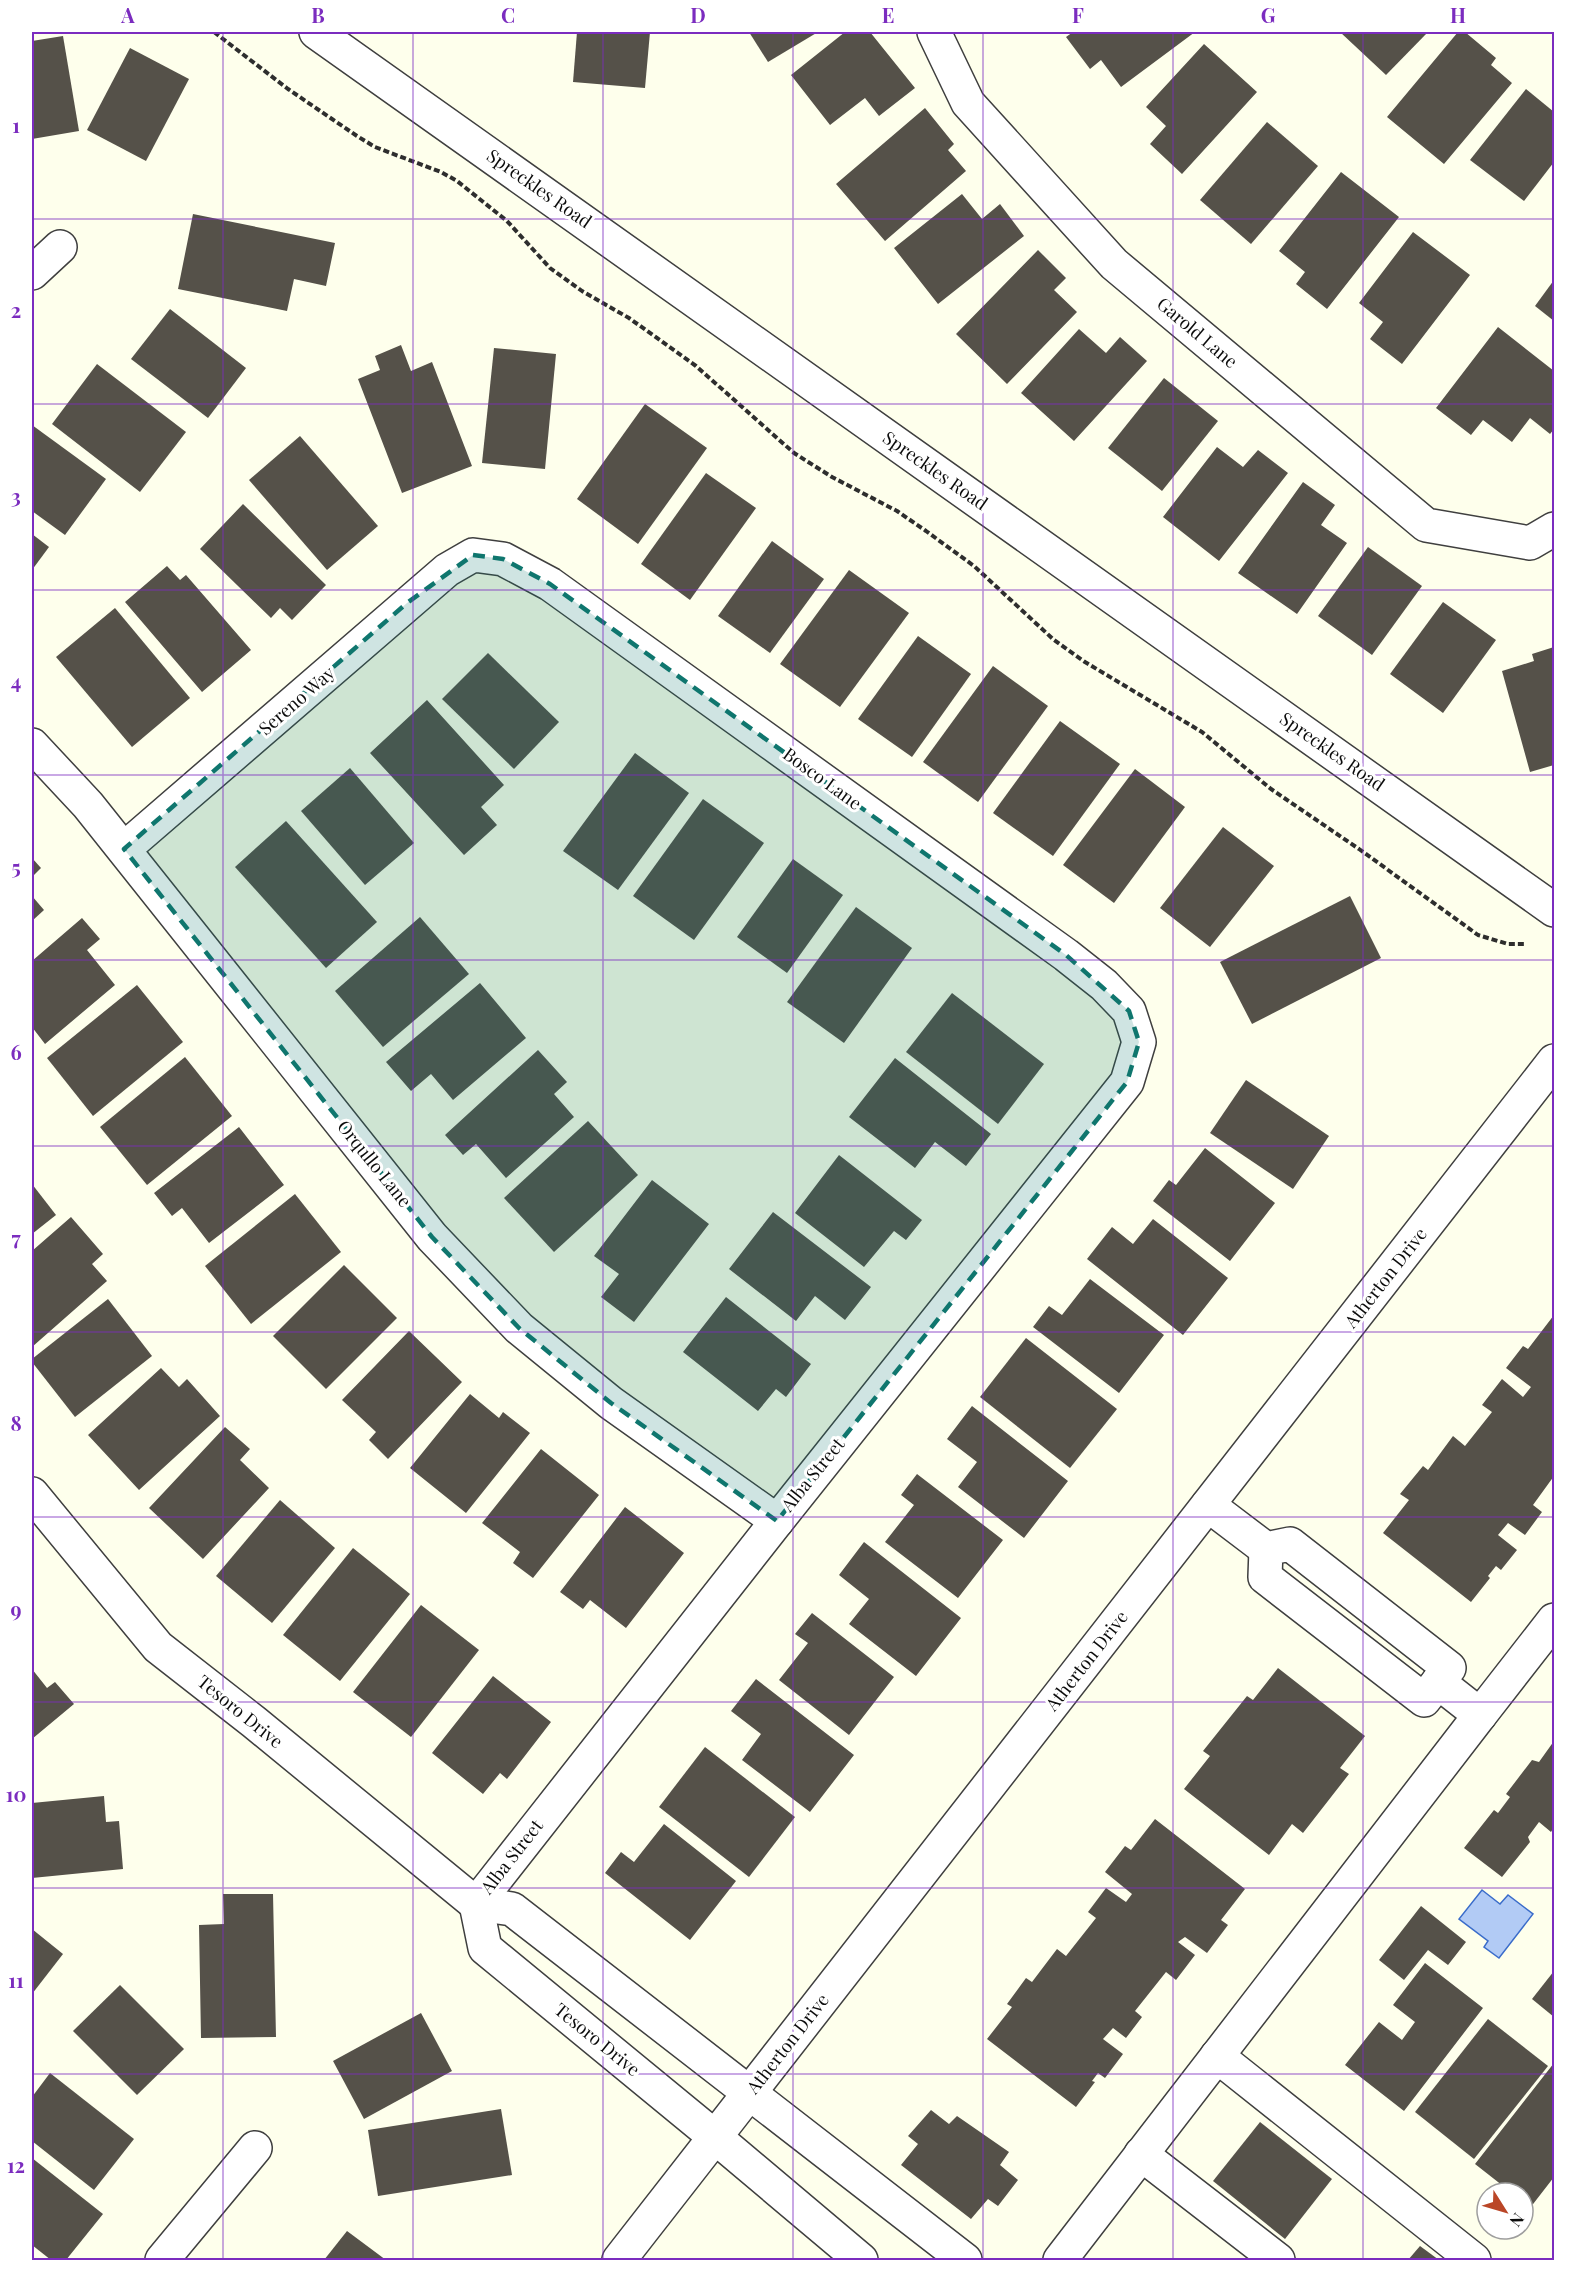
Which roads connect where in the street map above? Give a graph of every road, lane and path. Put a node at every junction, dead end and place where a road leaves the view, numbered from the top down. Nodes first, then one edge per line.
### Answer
1 (214, 32) edge
2 (316, 32) edge
3 (934, 32) edge
4 (60, 247) dead end
5 (32, 273) edge
6 (1542, 536) edge
7 (473, 555) joint
8 (32, 745) edge
9 (124, 849) junction
10 (1554, 910) edge
11 (1524, 944) dead end
12 (1139, 1042) joint
13 (1554, 1061) edge
14 (32, 1494) edge
15 (1209, 1505) junction
16 (777, 1521) junction
17 (1266, 1549) junction
18 (1554, 1620) edge
19 (1391, 1622) junction
20 (1365, 1654) junction
21 (1438, 1682) junction
22 (1480, 1715) junction
23 (476, 1904) junction
24 (1217, 2056) junction
25 (749, 2095) junction
26 (715, 2137) junction
27 (255, 2148) dead end
28 (1141, 2154) junction
29 (162, 2260) edge
30 (619, 2260) edge
31 (861, 2260) edge
32 (965, 2260) edge
33 (1060, 2260) edge
34 (1278, 2260) edge
35 (1474, 2260) edge

1 - 11 path
2 - 10 street, Spreckles Road
3 - 6 street, Garold Lane
4 - 5 street
7 - 9 street, Sereno Way
7 - 12 street, Bosco Lane
8 - 9 street, Orqullo Lane
9 - 16 street, Orqullo Lane
12 - 16 street, Alba Street
13 - 15 street, Atherton Drive
14 - 23 street, Tesoro Drive
15 - 17 street
15 - 25 street, Atherton Drive
16 - 23 street, Alba Street
17 - 19 street
17 - 20 street
18 - 22 street
19 - 20 street
19 - 21 street
20 - 21 street
21 - 22 street
22 - 24 street
23 - 25 street
23 - 26 street, Tesoro Drive
24 - 28 street
24 - 35 street
25 - 26 street, Atherton Drive
25 - 32 street
26 - 30 street, Atherton Drive
26 - 31 street, Tesoro Drive
27 - 29 street
28 - 33 street
28 - 34 street

